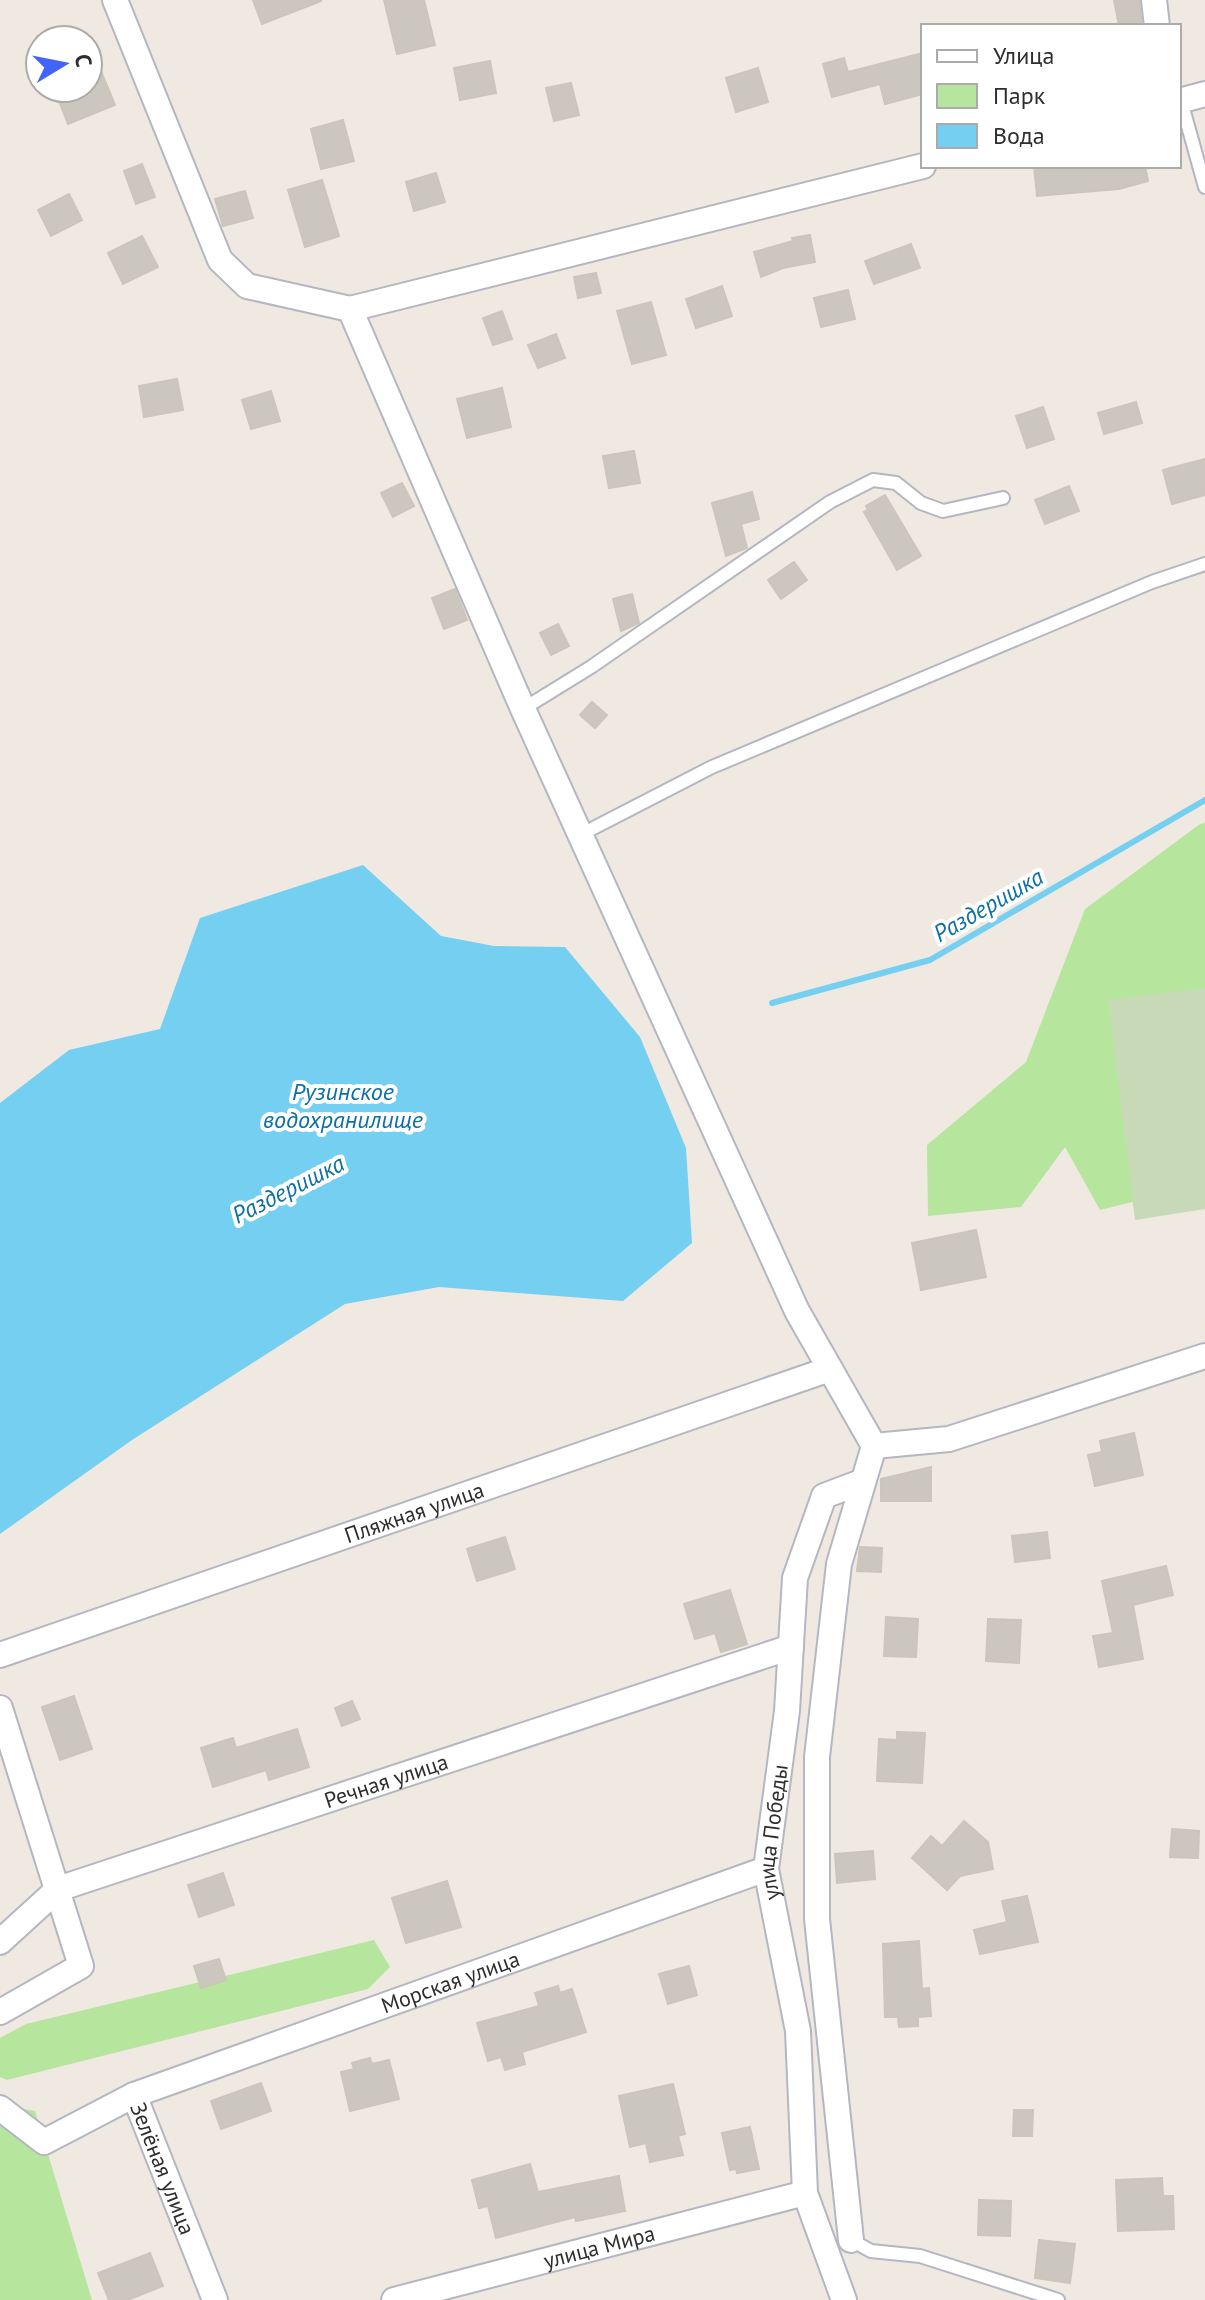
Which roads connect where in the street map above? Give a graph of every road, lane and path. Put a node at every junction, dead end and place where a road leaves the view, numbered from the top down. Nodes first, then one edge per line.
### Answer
1 (115, 0) edge
2 (1154, 0) edge
3 (1157, 24) edge
4 (1205, 94) edge
5 (1181, 101) edge
6 (1181, 104) edge
7 (921, 166) edge
8 (1205, 187) edge
9 (350, 309) junction
10 (1003, 498) dead end
11 (1205, 564) edge
12 (523, 709) junction
13 (580, 835) junction
14 (1205, 1356) edge
15 (830, 1369) junction
16 (874, 1446) junction
17 (861, 1482) junction
18 (791, 1647) junction
19 (0, 1655) edge
20 (0, 1708) edge
21 (766, 1869) junction
22 (58, 1889) junction
23 (0, 1942) edge
24 (0, 2012) edge
25 (134, 2095) junction
26 (0, 2108) edge
27 (805, 2193) junction
28 (851, 2240) joint
29 (215, 2300) edge
30 (394, 2300) edge
31 (844, 2300) edge
32 (1058, 2300) edge

1 - 9 street
2 - 3 street
4 - 5 street
6 - 8 lane
7 - 9 street
9 - 12 street
10 - 12 lane
11 - 13 lane
12 - 13 street
13 - 15 street
14 - 16 street
15 - 16 street
15 - 19 street, Пляжная улица
16 - 17 street
17 - 18 street, улица Победы
17 - 28 street
18 - 21 street, улица Победы
18 - 22 street, Речная улица
20 - 22 street
21 - 25 street, Морская улица
21 - 27 street, улица Победы
22 - 23 street, Речная улица
22 - 24 street
25 - 26 street, Зелёная улица
25 - 29 street, Зелёная улица
27 - 30 street, улица Мира
27 - 31 street, улица Победы
28 - 32 lane

